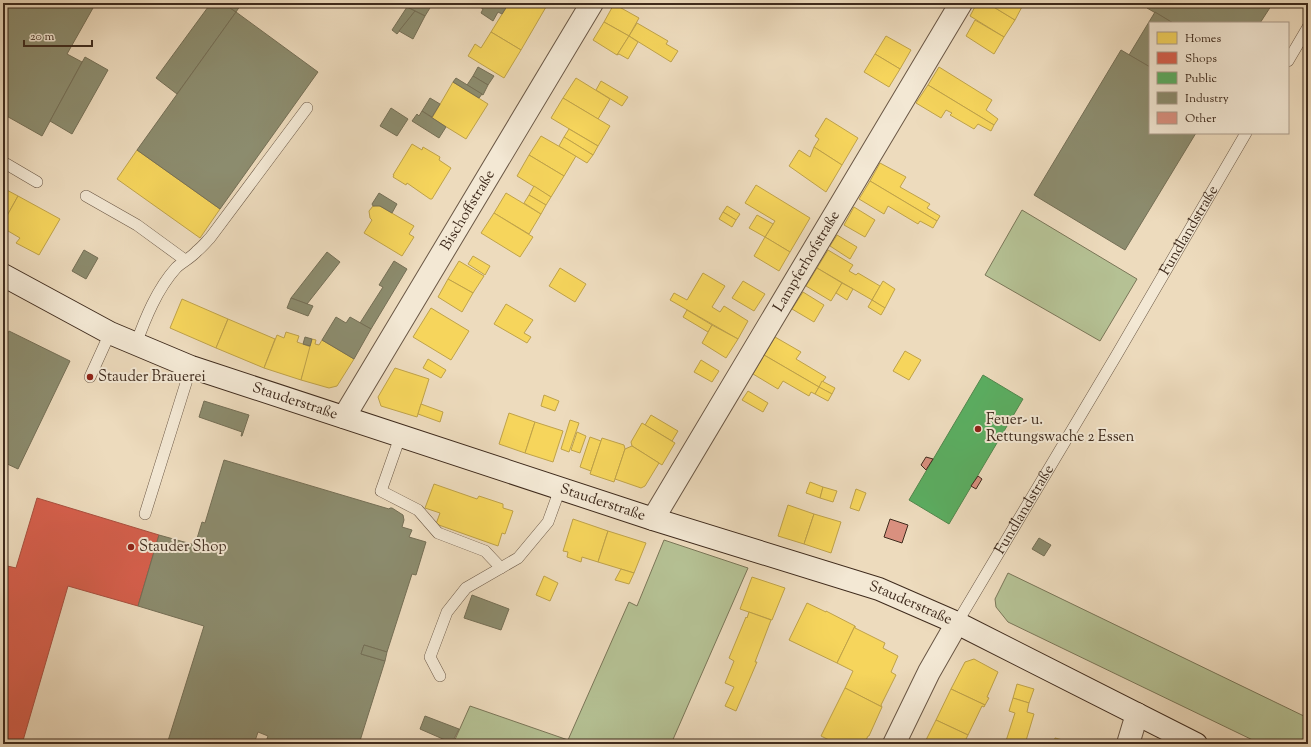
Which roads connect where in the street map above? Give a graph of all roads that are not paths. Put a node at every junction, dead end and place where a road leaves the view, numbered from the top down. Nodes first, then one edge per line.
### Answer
1 (961, 3) edge
2 (587, 5) edge
3 (1308, 27) edge
4 (1289, 59) edge
5 (308, 108) dead end
6 (1245, 134) edge
7 (3, 162) edge
8 (37, 182) dead end
9 (86, 196) dead end
10 (185, 260) junction
11 (3, 275) edge
12 (110, 333) junction
13 (136, 344) junction
14 (191, 367) junction
15 (90, 377) dead end
16 (344, 418) junction
17 (400, 437) junction
18 (560, 489) junction
19 (145, 514) dead end
20 (653, 519) junction
21 (501, 568) junction
22 (957, 623) junction
23 (440, 676) dead end
24 (1136, 714) junction
25 (894, 744) edge
26 (1128, 744) edge
27 (1196, 744) edge

1 - 20 main road, Lampferhofstraße
2 - 16 main road, Bischoffstraße
3 - 4 lane
5 - 10 lane
6 - 22 lane, Fundlandstraße
7 - 8 lane
9 - 10 lane
10 - 13 lane
11 - 12 main road, Stauderstraße
12 - 13 main road, Stauderstraße
12 - 15 lane
13 - 14 main road, Stauderstraße
14 - 16 main road, Stauderstraße
14 - 19 lane
16 - 17 main road, Stauderstraße
17 - 18 main road, Stauderstraße
17 - 21 lane
18 - 20 main road, Stauderstraße
18 - 21 lane
20 - 22 main road, Stauderstraße
21 - 23 lane
22 - 24 main road, Stauderstraße
22 - 25 main road, Fundlandstraße
24 - 26 main road
24 - 27 main road, Stauderstraße

